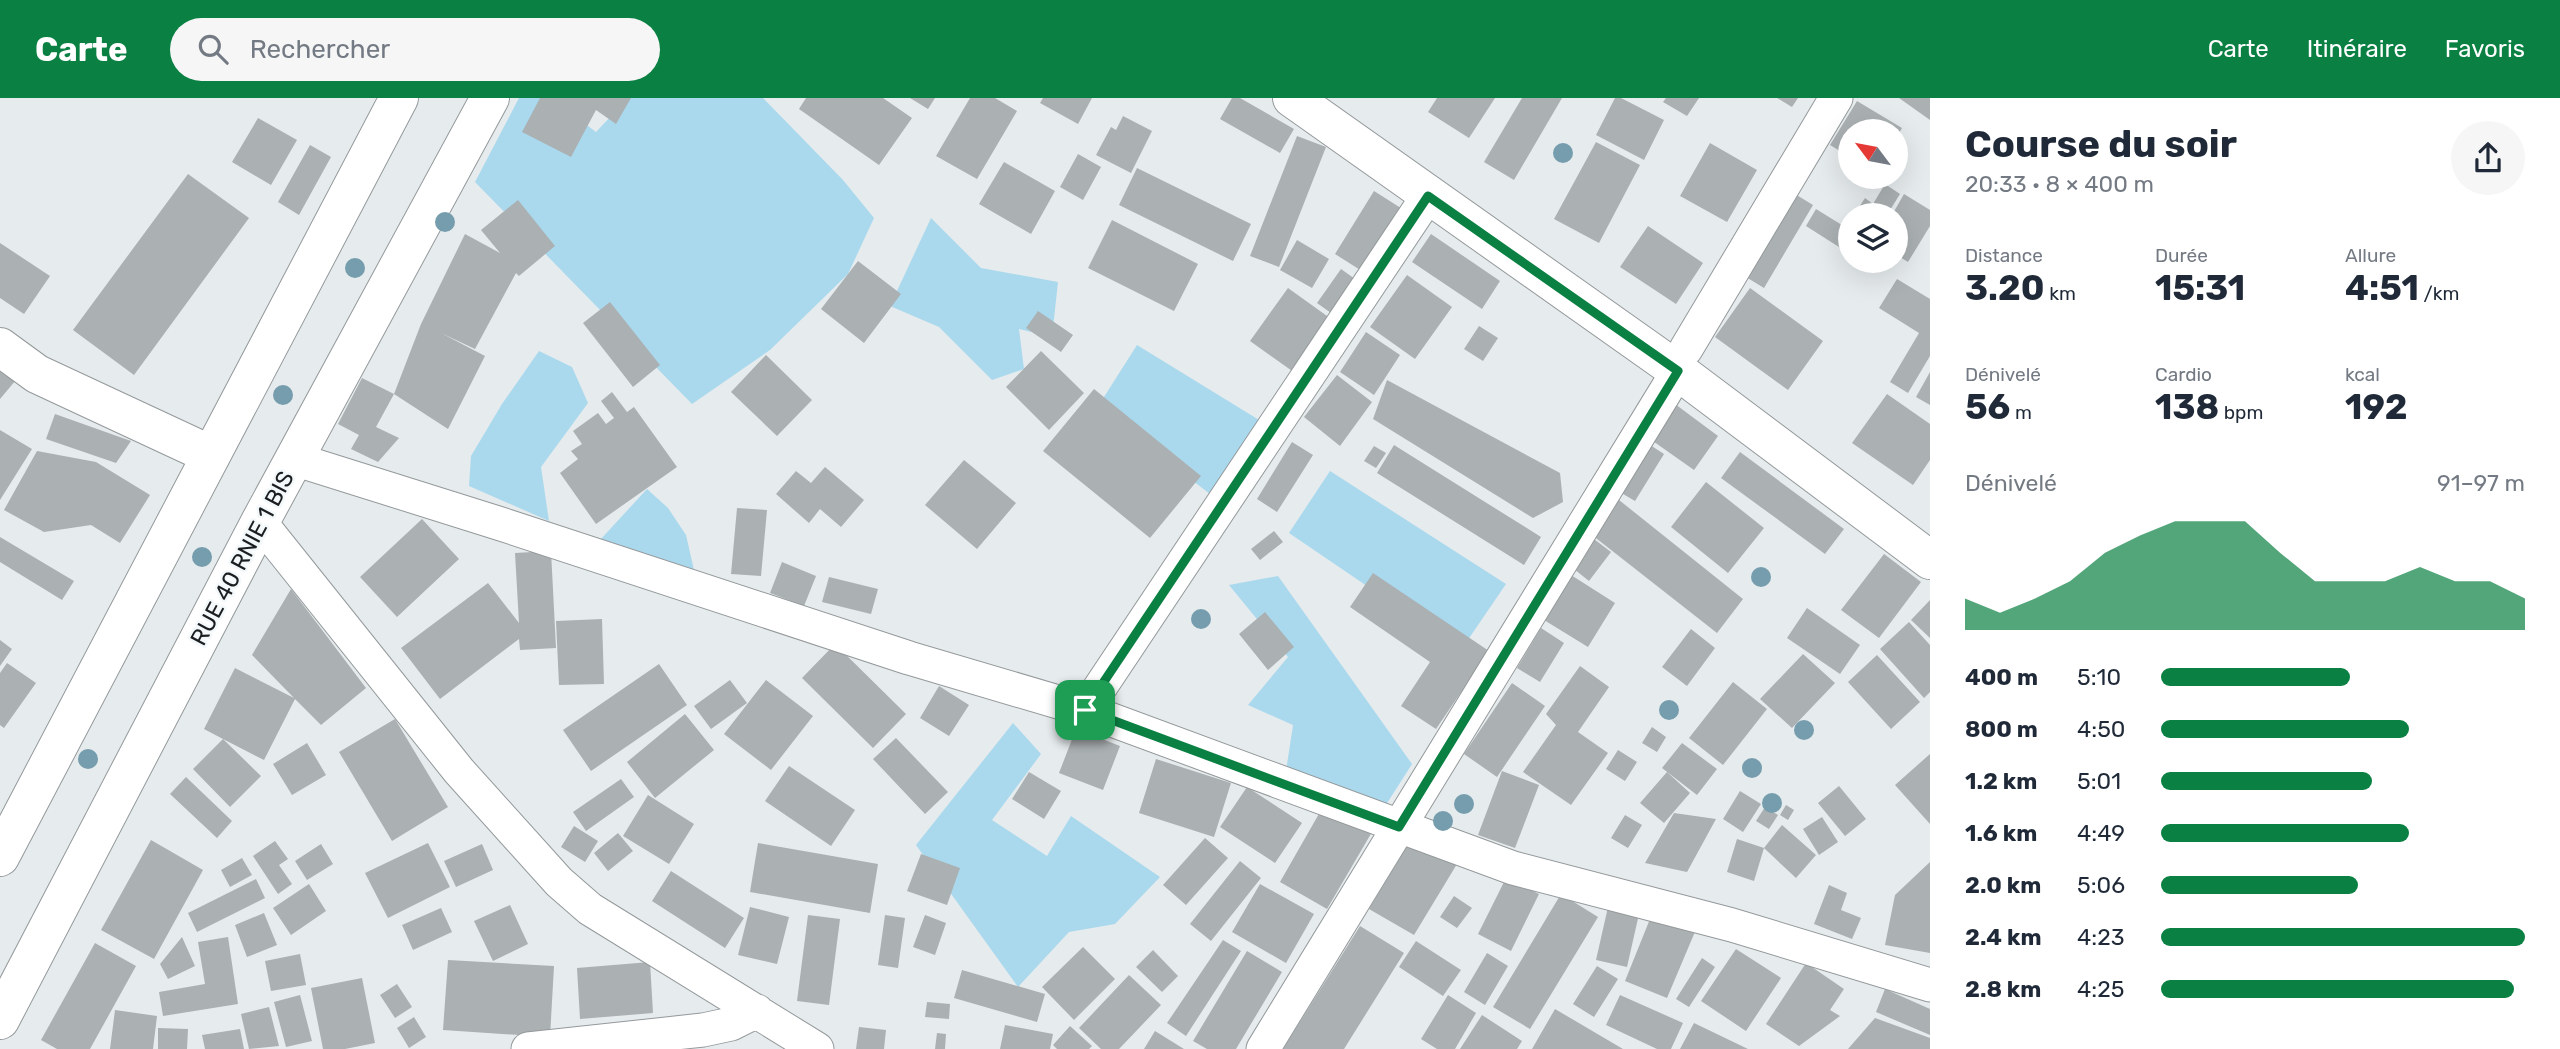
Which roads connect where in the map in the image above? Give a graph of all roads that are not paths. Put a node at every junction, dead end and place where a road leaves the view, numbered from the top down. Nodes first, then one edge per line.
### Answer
1 (399, 98) edge
2 (490, 98) edge
3 (1292, 98) edge
4 (1336, 98) edge
5 (1836, 98) edge
6 (1428, 196) junction
7 (0, 348) edge
8 (1682, 360) junction
9 (211, 454) junction
10 (294, 459) junction
11 (260, 522) junction
12 (1930, 529) edge
13 (1930, 560) edge
14 (1085, 710) junction
15 (1399, 827) junction
16 (1, 851) edge
17 (1930, 985) edge
18 (757, 1011) junction
19 (0, 1020) edge
20 (534, 1049) edge
21 (817, 1049) edge
22 (1264, 1049) edge

1 - 9 main road
2 - 10 main road, RUE 40 RNIE 1 BIS
3 - 6 main road
4 - 8 main road
5 - 8 street
6 - 8 main road
6 - 14 street
7 - 9 main road
8 - 12 main road
8 - 13 main road
8 - 15 street
9 - 16 main road
10 - 11 main road, RUE 40 RNIE 1 BIS
10 - 14 street
11 - 18 street
11 - 19 main road, RUE 40 RNIE 1 BIS
14 - 15 street
15 - 17 street
15 - 22 street
18 - 20 street
18 - 21 street

